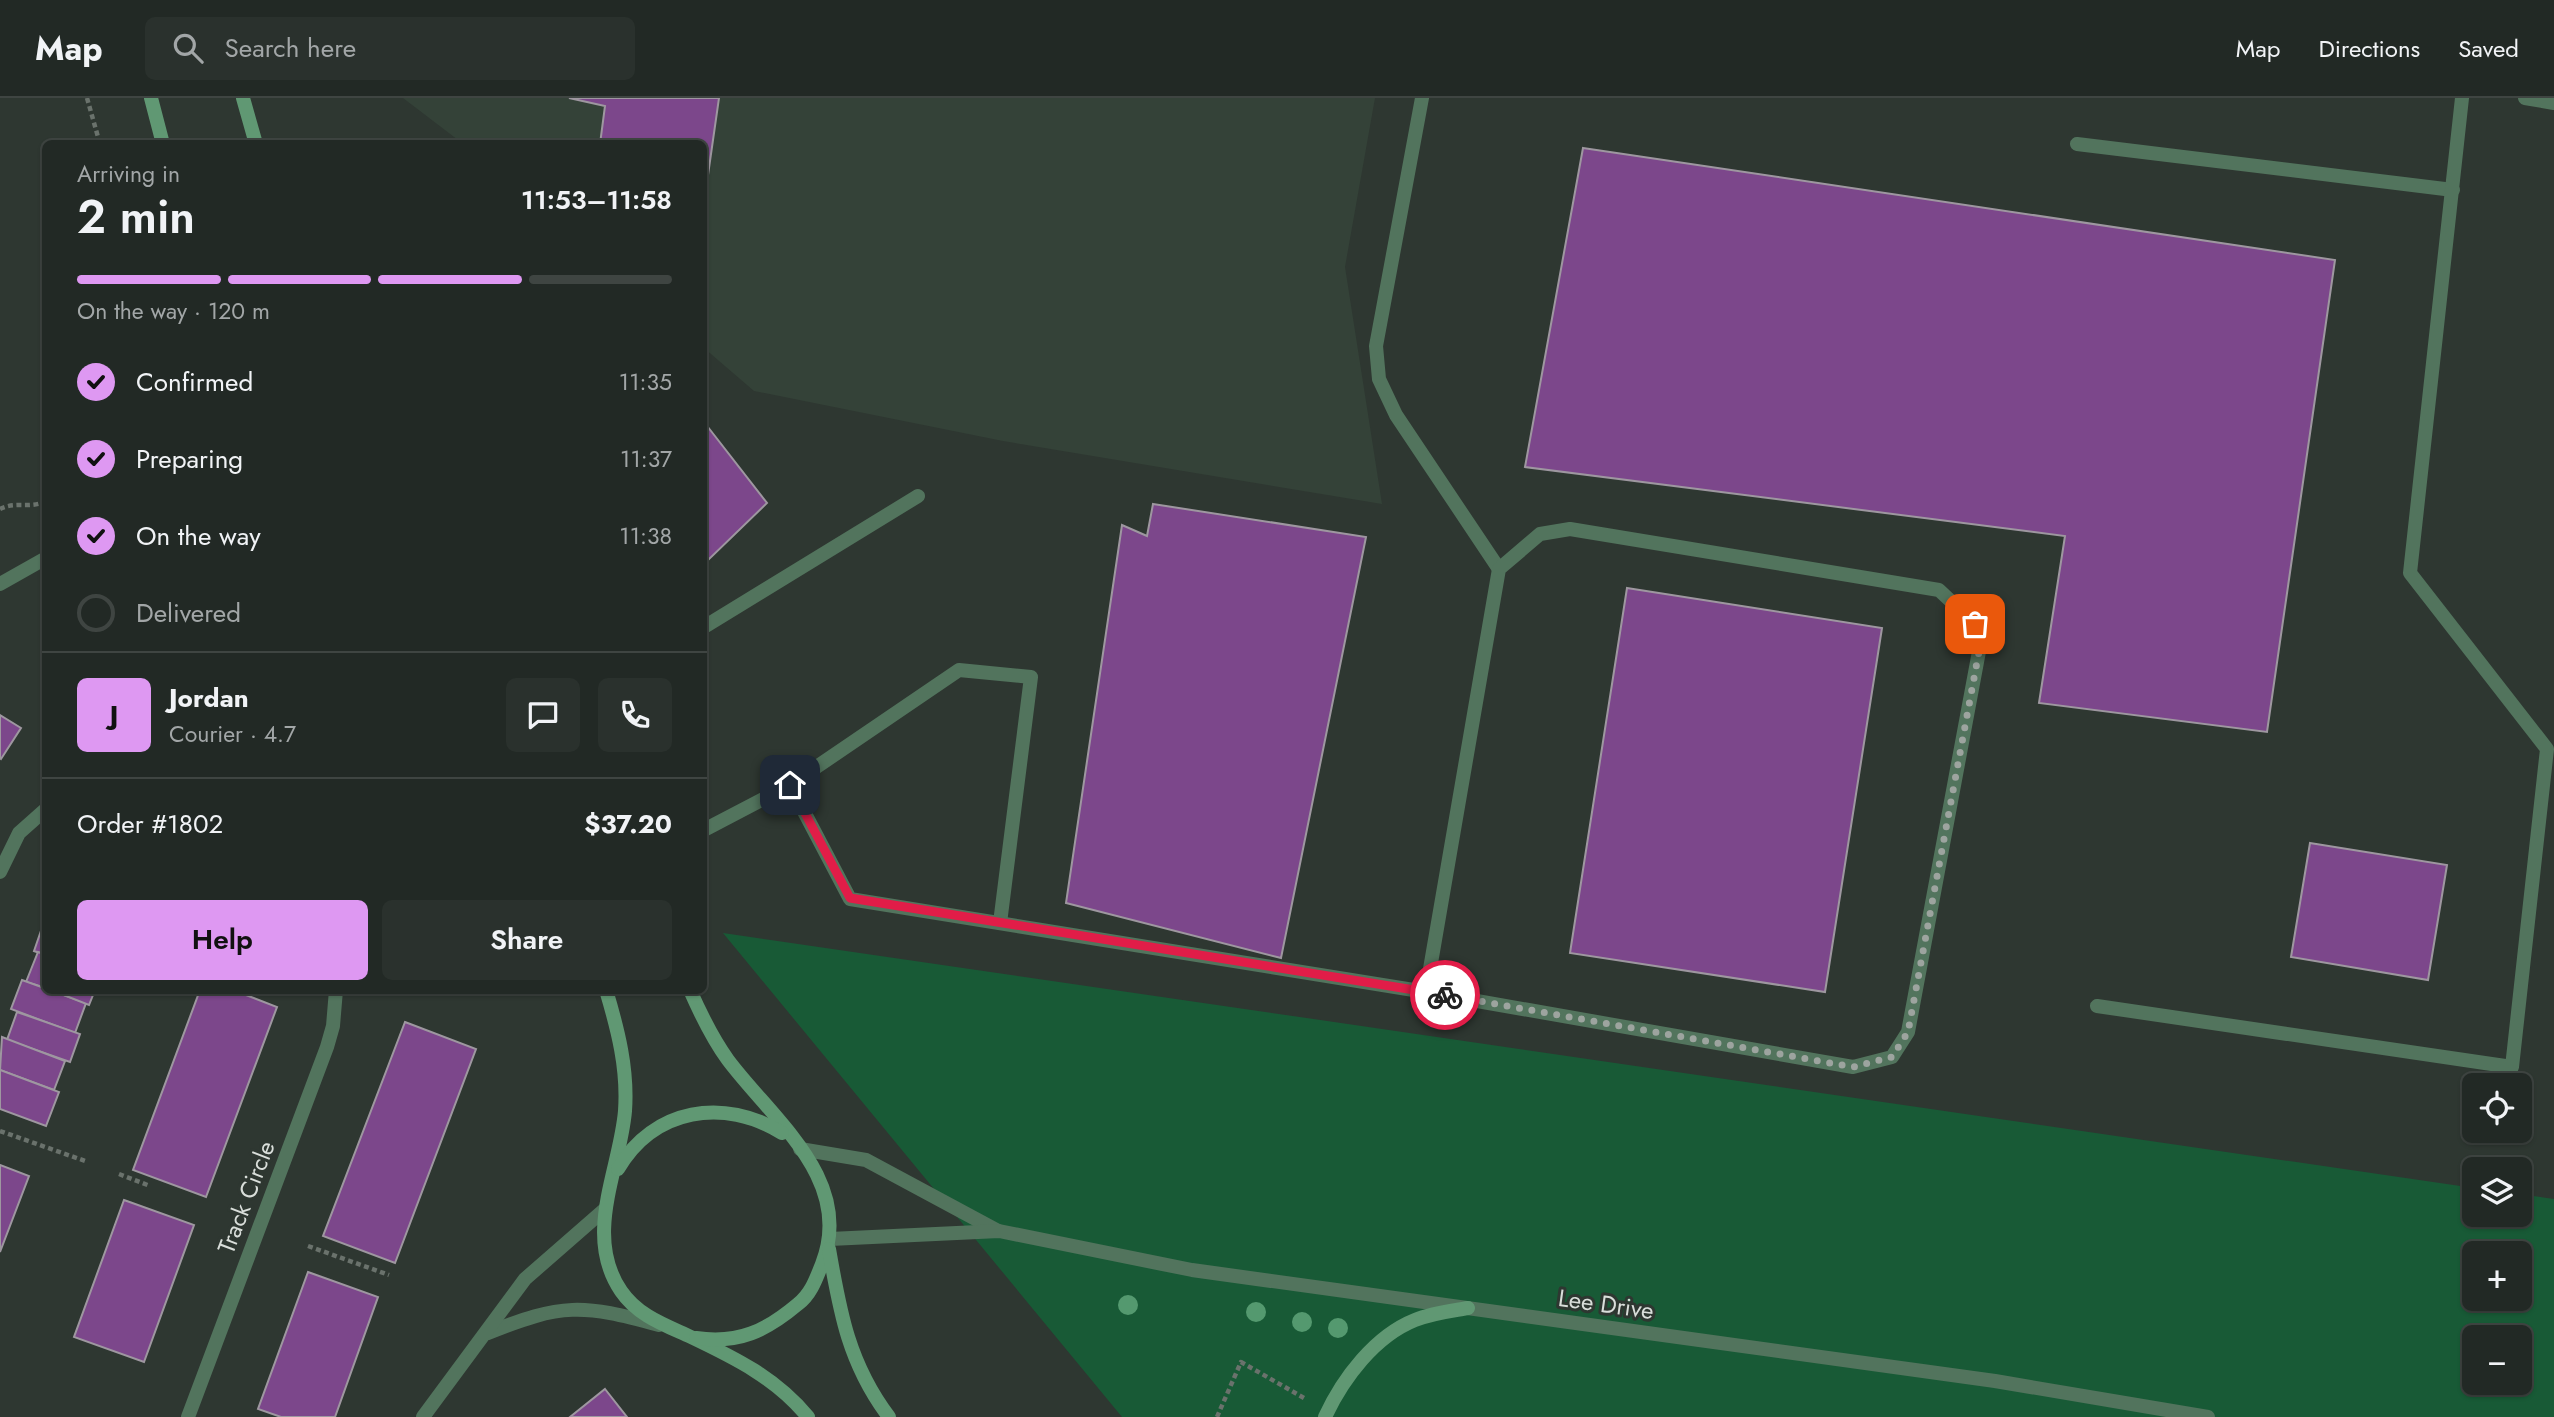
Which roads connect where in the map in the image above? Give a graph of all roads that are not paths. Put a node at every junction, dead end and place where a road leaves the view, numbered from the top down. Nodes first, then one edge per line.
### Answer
1 (151, 98) edge
2 (243, 98) edge
3 (1422, 98) edge
4 (2462, 98) edge
5 (2525, 98) edge
6 (2554, 103) edge
7 (162, 140) edge
8 (255, 140) edge
9 (2077, 144) dead end
10 (2453, 190) junction
11 (918, 496) dead end
12 (42, 560) edge
13 (1499, 569) junction
14 (0, 584) edge
15 (707, 625) edge
16 (790, 785) junction
17 (42, 813) edge
18 (707, 828) edge
19 (0, 872) edge
20 (1000, 923) junction
21 (1426, 992) junction
22 (336, 994) edge
23 (607, 994) edge
24 (692, 994) edge
25 (2097, 1006) dead end
26 (796, 1144) junction
27 (613, 1178) junction
28 (604, 1210) junction
29 (999, 1231) junction
30 (830, 1243) junction
31 (1468, 1308) junction
32 (661, 1326) junction
33 (488, 1334) junction
34 (690, 1337) junction
35 (1327, 1413) edge
36 (188, 1417) edge
37 (423, 1417) edge
38 (808, 1417) edge
39 (889, 1417) edge
40 (2208, 1417) edge

1 - 7 main road
2 - 8 main road
3 - 13 street
4 - 10 street
5 - 6 street
9 - 10 street
10 - 25 street
11 - 15 street
12 - 14 street
13 - 21 street
13 - 21 street
16 - 18 street
16 - 20 street
16 - 20 street
17 - 19 street
20 - 21 street
22 - 36 street, Track Circle
23 - 27 main road
24 - 26 main road
26 - 27 main road
26 - 29 street
26 - 30 main road
27 - 28 main road
28 - 32 main road
28 - 33 street
29 - 30 street
29 - 31 street, Lee Drive
30 - 34 main road
30 - 39 main road
31 - 35 main road
31 - 40 street, Lee Drive
32 - 33 street
32 - 34 main road
33 - 37 street
34 - 38 main road

